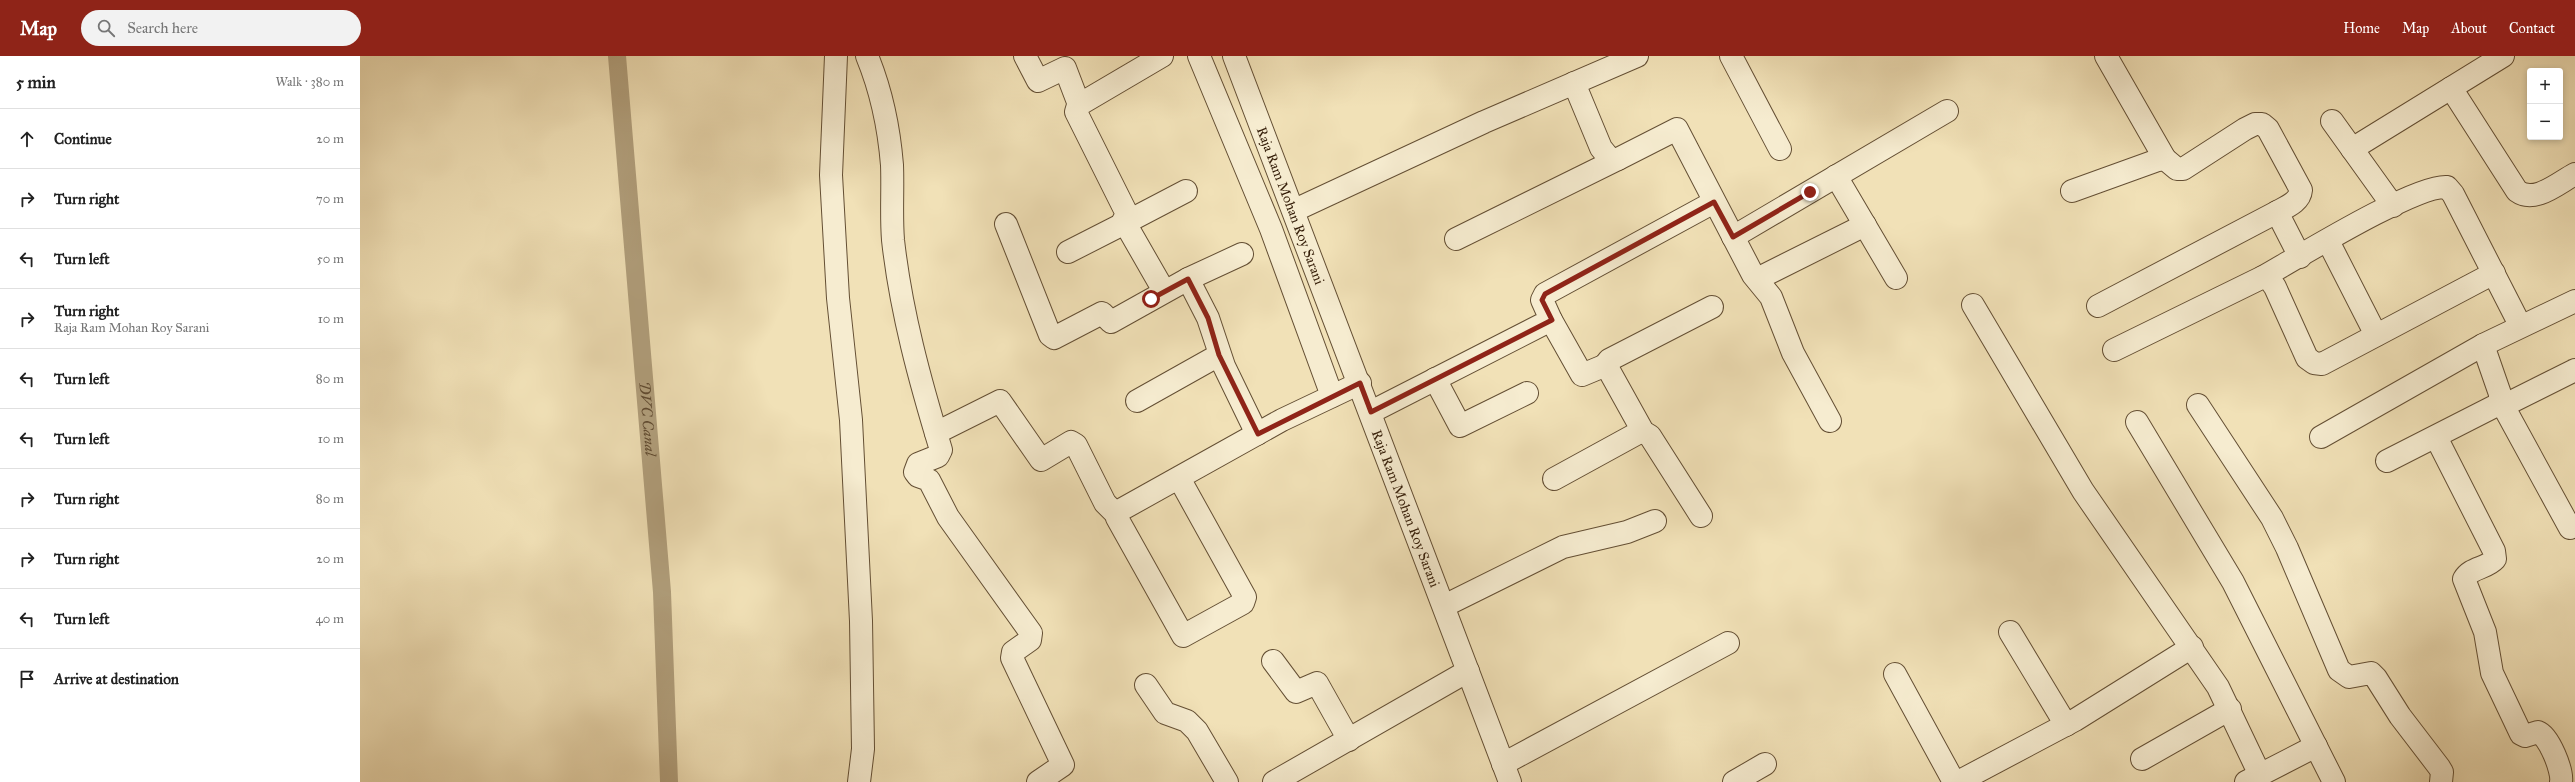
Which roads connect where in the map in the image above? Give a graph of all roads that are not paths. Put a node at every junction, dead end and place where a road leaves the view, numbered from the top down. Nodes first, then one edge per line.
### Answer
1 (836, 56) edge
2 (867, 56) edge
3 (1025, 56) edge
4 (1162, 56) edge
5 (1199, 56) edge
6 (1234, 56) edge
7 (1637, 56) edge
8 (1731, 56) edge
9 (2106, 56) edge
10 (2503, 56) edge
11 (1132, 63) edge
12 (1574, 83) junction
13 (2451, 88) junction
14 (1080, 102) junction
15 (1947, 111) dead end
16 (2332, 122) dead end
17 (1780, 149) dead end
18 (2352, 149) junction
19 (1618, 159) junction
20 (2165, 159) junction
21 (1836, 176) junction
22 (2572, 181) edge
23 (1186, 191) dead end
24 (2072, 191) dead end
25 (1714, 202) junction
26 (2393, 206) junction
27 (1295, 210) junction
28 (2277, 212) junction
29 (1006, 224) dead end
30 (1123, 224) junction
31 (1865, 225) junction
32 (1733, 237) junction
33 (1456, 239) dead end
34 (2328, 241) junction
35 (1068, 252) dead end
36 (1242, 254) dead end
37 (2300, 257) junction
38 (2494, 273) junction
39 (2263, 277) junction
40 (1896, 278) dead end
41 (1188, 279) junction
42 (1757, 279) junction
43 (1164, 291) junction
44 (2575, 301) edge
45 (1973, 305) dead end
46 (2098, 306) dead end
47 (1712, 307) dead end
48 (1552, 320) junction
49 (2520, 325) junction
50 (2376, 335) junction
51 (2483, 345) junction
52 (2114, 350) dead end
53 (1219, 355) junction
54 (1605, 365) junction
55 (2575, 370) edge
56 (1435, 379) junction
57 (1360, 383) junction
58 (1528, 393) dead end
59 (1332, 396) junction
60 (1137, 401) dead end
61 (2502, 403) junction
62 (2198, 405) dead end
63 (1371, 412) junction
64 (1830, 421) dead end
65 (2138, 422) dead end
66 (1640, 430) junction
67 (936, 433) junction
68 (1258, 434) junction
69 (2321, 436) dead end
70 (2436, 437) junction
71 (2387, 461) dead end
72 (1179, 478) junction
73 (1554, 479) dead end
74 (1116, 514) junction
75 (1701, 516) dead end
76 (1656, 521) dead end
77 (2570, 528) dead end
78 (1444, 606) junction
79 (2010, 632) dead end
80 (1728, 643) dead end
81 (2192, 647) junction
82 (1273, 661) dead end
83 (1468, 671) junction
84 (1895, 674) dead end
85 (1146, 686) dead end
86 (2230, 709) junction
87 (2066, 725) junction
88 (1349, 740) junction
89 (2316, 746) junction
90 (2142, 759) dead end
91 (1765, 764) dead end
92 (1507, 773) edge
93 (1307, 774) edge
94 (2253, 778) edge
95 (859, 782) edge
96 (1038, 782) edge
97 (1227, 782) edge
98 (1274, 782) edge
99 (1734, 782) edge
100 (1954, 782) edge
101 (1958, 782) edge
102 (2334, 782) edge
103 (2441, 782) edge
104 (2561, 782) edge

1 - 95 street
2 - 67 street
3 - 14 street
4 - 11 street
5 - 59 street
6 - 27 street, Raja Ram Mohan Roy Sarani
7 - 12 street
8 - 17 street
9 - 20 street
10 - 13 street
11 - 14 street
12 - 19 street
12 - 27 street
13 - 18 street
13 - 22 street
14 - 30 street
15 - 21 street
16 - 18 street
18 - 26 street
19 - 25 street
19 - 33 street
20 - 24 street
20 - 28 street
21 - 31 street
21 - 32 street
23 - 30 street
25 - 32 street
25 - 48 street
26 - 34 street
26 - 38 street
27 - 57 street, Raja Ram Mohan Roy Sarani
28 - 37 street
28 - 46 street
29 - 43 street
30 - 35 street
30 - 43 street
31 - 40 street
31 - 42 street
32 - 42 street
34 - 37 street
34 - 50 street
36 - 41 street
37 - 39 street
38 - 49 street
38 - 50 street
39 - 50 street
39 - 52 street
41 - 43 street
41 - 53 street
42 - 64 street
44 - 49 street
45 - 81 street
47 - 54 street
48 - 54 street
48 - 56 street
49 - 51 street
51 - 61 street
51 - 69 street
53 - 60 street
53 - 68 street
54 - 66 street
55 - 61 street
56 - 58 street
56 - 63 street
57 - 59 street
57 - 63 street, Raja Ram Mohan Roy Sarani
59 - 68 street
61 - 70 street
61 - 77 street
62 - 103 street
63 - 78 street, Raja Ram Mohan Roy Sarani
65 - 89 street
66 - 73 street
66 - 75 street
67 - 74 street
67 - 96 street
68 - 72 street
70 - 71 street
70 - 104 street
72 - 74 street
72 - 74 street
76 - 78 street
78 - 83 street, Raja Ram Mohan Roy Sarani
79 - 87 street
80 - 92 street
81 - 86 street
81 - 87 street
82 - 88 street
83 - 88 street
83 - 92 street, Raja Ram Mohan Roy Sarani
84 - 100 street
85 - 97 street
86 - 90 street
86 - 94 street
87 - 101 street
88 - 93 street
89 - 94 street
89 - 102 street
91 - 99 street
93 - 98 street

